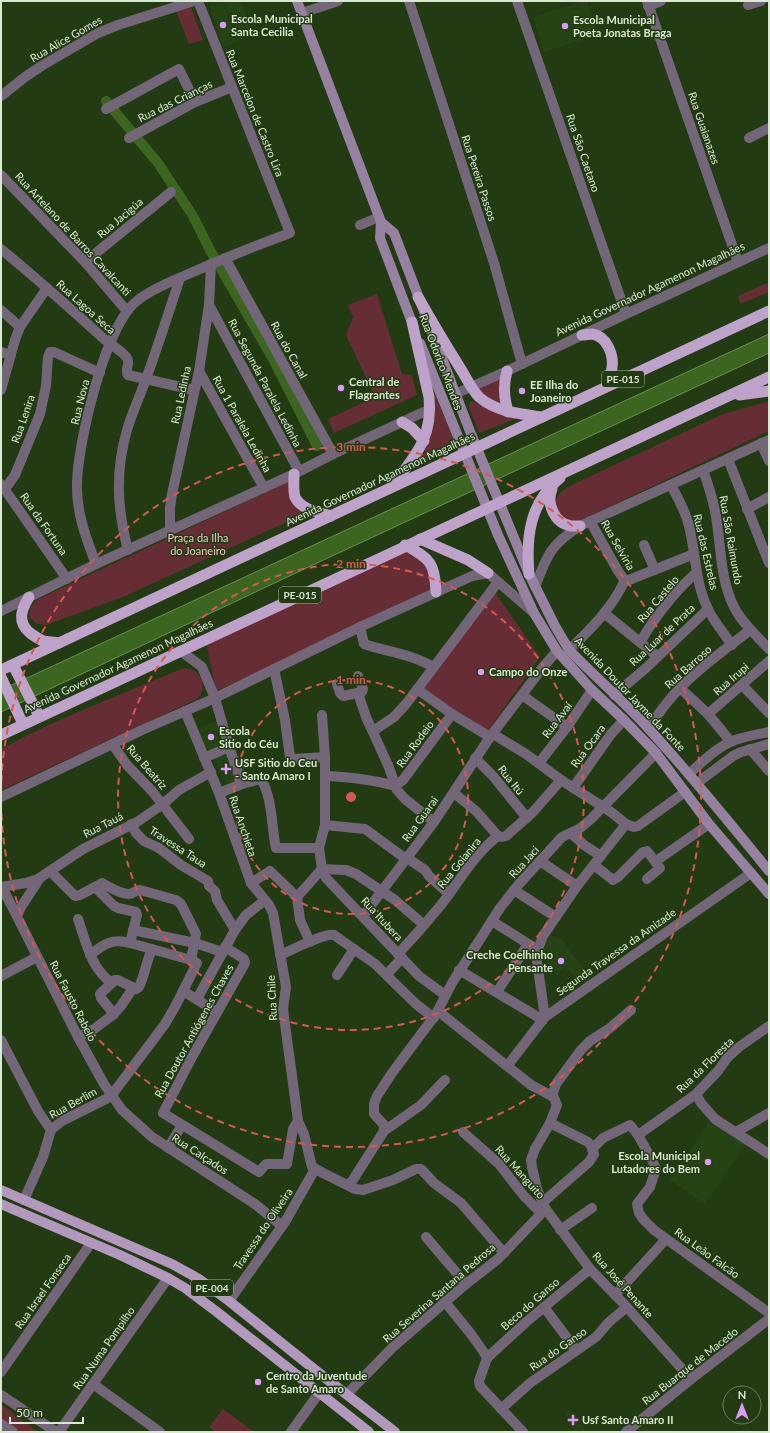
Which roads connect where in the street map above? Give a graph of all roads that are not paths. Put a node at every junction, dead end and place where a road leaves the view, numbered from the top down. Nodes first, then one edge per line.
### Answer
1 (194, 1) edge
2 (198, 1) edge
3 (297, 1) edge
4 (338, 1) edge
5 (409, 1) edge
6 (517, 1) edge
7 (662, 1) edge
8 (761, 1) edge
9 (648, 3) edge
10 (748, 5) dead end
11 (302, 13) junction
12 (232, 87) junction
13 (1, 96) edge
14 (195, 102) junction
15 (107, 109) dead end
16 (769, 128) edge
17 (129, 138) dead end
18 (749, 138) dead end
19 (1, 175) edge
20 (171, 192) dead end
21 (380, 220) junction
22 (360, 225) dead end
23 (290, 233) joint
24 (769, 248) edge
25 (1, 249) edge
26 (219, 261) junction
27 (85, 262) junction
28 (738, 262) junction
29 (180, 278) junction
30 (48, 288) junction
31 (418, 297) junction
32 (209, 305) junction
33 (1, 310) edge
34 (126, 310) junction
35 (769, 310) edge
36 (626, 314) junction
37 (412, 322) junction
38 (20, 327) junction
39 (582, 335) junction
40 (110, 344) junction
41 (6, 353) edge
42 (522, 364) junction
43 (199, 371) junction
44 (507, 371) junction
45 (100, 373) junction
46 (769, 377) edge
47 (146, 379) junction
48 (607, 386) junction
49 (472, 387) junction
50 (1, 390) edge
51 (194, 390) junction
52 (769, 391) edge
53 (455, 394) junction
54 (726, 397) junction
55 (430, 409) junction
56 (508, 412) junction
57 (543, 417) junction
58 (402, 422) junction
59 (424, 441) junction
60 (765, 442) edge
61 (476, 448) junction
62 (464, 453) junction
63 (332, 454) junction
64 (728, 460) junction
65 (769, 461) edge
66 (578, 466) junction
67 (703, 470) junction
68 (296, 473) junction
69 (556, 481) junction
70 (671, 485) junction
71 (3, 486) edge
72 (392, 487) junction
73 (264, 488) junction
74 (769, 497) edge
75 (499, 503) junction
76 (487, 509) junction
77 (747, 509) junction
78 (331, 516) junction
79 (585, 524) junction
80 (170, 530) junction
81 (420, 539) junction
82 (406, 545) junction
83 (644, 545) dead end
84 (128, 550) junction
85 (694, 554) junction
86 (769, 563) edge
87 (96, 564) junction
88 (655, 570) junction
89 (488, 574) junction
90 (529, 574) junction
91 (696, 574) junction
92 (67, 579) junction
93 (625, 581) junction
94 (498, 582) junction
95 (535, 587) junction
96 (436, 592) junction
97 (30, 597) junction
98 (708, 609) junction
99 (1, 611) edge
100 (534, 613) junction
101 (604, 613) junction
102 (360, 627) junction
103 (750, 630) junction
104 (641, 641) junction
105 (60, 643) junction
106 (732, 645) junction
107 (769, 649) edge
108 (557, 650) junction
109 (569, 650) junction
110 (181, 651) junction
111 (657, 656) junction
112 (769, 661) edge
113 (13, 665) junction
114 (433, 667) junction
115 (274, 669) junction
116 (1, 670) edge
117 (358, 676) dead end
118 (3, 681) edge
119 (337, 684) dead end
120 (742, 685) junction
121 (680, 688) junction
122 (417, 689) junction
123 (592, 690) junction
124 (358, 693) junction
125 (402, 693) dead end
126 (522, 695) junction
127 (614, 695) junction
128 (215, 698) junction
129 (408, 701) junction
130 (184, 711) junction
131 (769, 713) edge
132 (452, 714) junction
133 (708, 714) junction
134 (322, 715) dead end
135 (39, 716) junction
136 (624, 720) junction
137 (23, 724) junction
138 (567, 727) junction
139 (648, 728) junction
140 (373, 732) junction
141 (769, 732) edge
142 (1, 735) edge
143 (755, 735) junction
144 (491, 736) junction
145 (731, 742) junction
146 (769, 744) edge
147 (113, 745) junction
148 (229, 747) junction
149 (754, 748) junction
150 (656, 753) junction
151 (325, 757) junction
152 (204, 758) junction
153 (475, 758) junction
154 (539, 763) junction
155 (769, 771) edge
156 (211, 772) junction
157 (689, 774) junction
158 (325, 776) junction
159 (561, 780) junction
160 (697, 783) junction
161 (242, 784) junction
162 (395, 786) junction
163 (573, 788) junction
164 (685, 792) junction
165 (219, 793) junction
166 (454, 793) junction
167 (1, 797) edge
168 (162, 804) junction
169 (603, 806) junction
170 (702, 816) junction
171 (527, 818) junction
172 (434, 822) junction
173 (131, 824) junction
174 (626, 824) junction
175 (709, 824) junction
176 (325, 825) junction
177 (571, 832) junction
178 (498, 836) junction
179 (189, 838) dead end
180 (319, 848) junction
181 (601, 856) junction
182 (406, 858) junction
183 (540, 861) junction
184 (656, 861) junction
185 (594, 865) junction
186 (322, 869) junction
187 (769, 871) edge
188 (751, 873) junction
189 (46, 874) junction
190 (769, 876) edge
191 (647, 879) dead end
192 (251, 882) junction
193 (577, 886) junction
194 (2, 887) edge
195 (95, 887) junction
196 (514, 890) junction
197 (383, 891) junction
198 (449, 894) junction
199 (769, 894) edge
200 (297, 897) junction
201 (264, 901) junction
202 (17, 916) junction
203 (363, 916) junction
204 (556, 917) junction
205 (78, 919) dead end
206 (492, 921) junction
207 (424, 925) junction
208 (133, 930) junction
209 (234, 930) junction
210 (310, 942) junction
211 (130, 943) junction
212 (196, 943) junction
213 (528, 944) junction
214 (152, 949) junction
215 (354, 949) junction
216 (538, 949) junction
217 (224, 950) junction
218 (90, 955) junction
219 (280, 955) junction
220 (400, 956) junction
221 (37, 957) junction
222 (191, 960) junction
223 (460, 970) junction
224 (387, 974) junction
225 (336, 975) dead end
226 (1, 976) edge
227 (112, 983) junction
228 (136, 988) junction
229 (183, 991) junction
230 (497, 992) junction
231 (445, 995) junction
232 (197, 999) junction
233 (631, 1010) dead end
234 (217, 1012) junction
235 (114, 1014) junction
236 (436, 1015) junction
237 (544, 1019) junction
238 (769, 1026) edge
239 (78, 1038) junction
240 (1, 1040) edge
241 (508, 1065) junction
242 (445, 1080) dead end
243 (696, 1094) junction
244 (111, 1096) junction
245 (552, 1096) junction
246 (769, 1112) edge
247 (298, 1121) junction
248 (550, 1123) junction
249 (182, 1125) junction
250 (50, 1130) junction
251 (384, 1131) junction
252 (463, 1132) dead end
253 (736, 1132) junction
254 (638, 1134) junction
255 (603, 1138) junction
256 (585, 1141) junction
257 (168, 1148) junction
258 (592, 1149) junction
259 (769, 1154) edge
260 (315, 1170) junction
261 (349, 1186) junction
262 (1, 1190) edge
263 (24, 1200) junction
264 (2, 1207) edge
265 (543, 1208) junction
266 (592, 1208) dead end
267 (282, 1226) junction
268 (560, 1230) junction
269 (426, 1237) dead end
270 (666, 1239) junction
271 (91, 1243) junction
272 (504, 1253) junction
273 (590, 1269) junction
274 (168, 1278) junction
275 (466, 1284) junction
276 (615, 1295) junction
277 (229, 1301) junction
278 (444, 1302) junction
279 (544, 1307) junction
280 (627, 1307) junction
281 (769, 1313) edge
282 (769, 1319) edge
283 (576, 1350) junction
284 (487, 1358) junction
285 (1, 1372) edge
286 (691, 1379) junction
287 (93, 1384) junction
288 (319, 1393) junction
289 (347, 1394) junction
290 (1, 1395) edge
291 (501, 1409) junction
292 (1, 1424) edge
293 (13, 1432) edge
294 (56, 1432) edge
295 (60, 1432) edge
296 (160, 1432) edge
297 (291, 1432) edge
298 (369, 1432) edge
299 (395, 1432) edge
300 (523, 1432) edge
301 (626, 1432) edge

1 - 13 street, Rua Alice Gomes
2 - 12 street, Rua Marcelon de Castro Lira
3 - 11 main road, Rua Odorico Mendes
4 - 11 street
5 - 42 street, Rua Pereira Passos
6 - 36 street, Rua São Caetano
7 - 9 street
8 - 10 street
9 - 28 street, Rua Guaianazes
11 - 21 main road, Rua Odorico Mendes
12 - 14 street, Rua das Crianças
12 - 23 street, Rua Marcelon de Castro Lira
14 - 15 street
14 - 17 street, Rua das Crianças
16 - 18 street
19 - 27 street, Rua Artelano de Barros Cavalcanti
20 - 27 street, Rua Jacigúa
21 - 22 street
21 - 31 main road, Rua Odorico Mendes
21 - 37 main road, Rua Odorico Mendes
23 - 26 street, Rua Nova
24 - 28 street, Avenida Governador Agamenon Magalhães
25 - 30 street, Rua Lagoa Seca
26 - 29 street, Rua Nova
26 - 32 street, Rua Ledinha
26 - 63 street, Rua do Canal
27 - 34 street, Rua Artelano de Barros Cavalcanti
28 - 36 street, Avenida Governador Agamenon Magalhães
29 - 34 street, Rua Nova
29 - 47 street
30 - 38 street
30 - 40 street, Rua Lagoa Seca
31 - 49 highway
31 - 53 main road, Rua Odorico Mendes
32 - 43 street, Rua Ledinha
32 - 68 street, Rua Segunda Paralela Ledinha
33 - 38 street
34 - 40 street, Rua Nova
35 - 48 highway, Avenida Governador Agamenon Magalhães / PE-015
36 - 39 street, Avenida Governador Agamenon Magalhães
37 - 55 highway
37 - 62 main road, Rua Odorico Mendes
38 - 41 street
39 - 42 street, Avenida Governador Agamenon Magalhães
39 - 48 highway, PE-015
40 - 45 street, Rua Nova
40 - 47 street, Rua Lagoa Seca
41 - 50 street
42 - 44 street, Avenida Governador Agamenon Magalhães
43 - 51 street, Rua Ledinha
43 - 73 street, Rua 1 Paralela Ledinha
44 - 49 street, Avenida Governador Agamenon Magalhães
44 - 56 highway
45 - 71 street, Rua Lenira
45 - 87 street, Rua Nova
46 - 54 highway, Avenida Governador Agamenon Magalhães / PE-015
47 - 51 street
47 - 84 street
48 - 57 highway, Avenida Governador Agamenon Magalhães / PE-015
49 - 53 street, Avenida Governador Agamenon Magalhães
49 - 56 highway
51 - 80 street, Rua Ledinha
52 - 54 highway
53 - 61 main road, Rua Odorico Mendes
54 - 66 highway, Avenida Governador Agamenon Magalhães / PE-015
55 - 58 street
55 - 59 highway
56 - 57 highway
57 - 61 highway, Avenida Governador Agamenon Magalhães / PE-015
58 - 59 highway
58 - 63 street
59 - 72 highway
60 - 64 street
60 - 65 street
61 - 62 highway, Avenida Governador Agamenon Magalhães / PE-015
61 - 75 main road, Avenida Doutor Jayme da Fonte
62 - 72 highway, Avenida Governador Agamenon Magalhães / PE-015
62 - 76 main road, Rua Odorico Mendes
63 - 68 street
64 - 67 street
64 - 77 street
66 - 69 highway
66 - 75 highway, Avenida Governador Agamenon Magalhães / PE-015
67 - 70 street
67 - 103 street, Rua São Raimundo
68 - 73 street
68 - 78 highway
69 - 79 highway
69 - 90 highway
70 - 79 street
70 - 85 street, Rua das Estrelas
71 - 92 street, Rua da Fortuna
72 - 78 highway, Avenida Governador Agamenon Magalhães / PE-015
73 - 80 street
74 - 77 street
75 - 76 highway, Avenida Governador Agamenon Magalhães / PE-015
75 - 90 main road, Avenida Doutor Jayme da Fonte
76 - 81 highway, Avenida Governador Agamenon Magalhães / PE-015
76 - 100 main road, Avenida Doutor Jayme da Fonte
77 - 86 street
78 - 105 highway, Avenida Governador Agamenon Magalhães / PE-015
79 - 93 street, Rua Selviria
79 - 95 street
80 - 84 street
81 - 82 highway, Avenida Governador Agamenon Magalhães / PE-015
81 - 89 highway
82 - 96 highway
82 - 110 highway, Avenida Governador Agamenon Magalhães / PE-015
83 - 88 street
84 - 87 street
85 - 88 street
85 - 91 street, Rua das Estrelas
87 - 92 street
88 - 93 street
89 - 94 street, Avenida Doutor Jayme da Fonte
89 - 96 street
90 - 95 main road, Avenida Doutor Jayme da Fonte
91 - 98 street, Rua das Estrelas
91 - 104 street, Rua Castelo
92 - 97 street
93 - 101 street
94 - 100 street, Avenida Doutor Jayme da Fonte
94 - 114 street
95 - 109 main road, Avenida Doutor Jayme da Fonte
96 - 102 street
97 - 99 street
97 - 105 highway
98 - 106 street, Rua das Estrelas
98 - 111 street, Rua Luar de Prata
100 - 108 main road, Avenida Doutor Jayme da Fonte
101 - 104 street
101 - 109 street
102 - 114 street
102 - 115 street
103 - 106 street, Rua Barroso
103 - 107 street, Rua São Raimundo
104 - 111 street
105 - 113 highway, Avenida Governador Agamenon Magalhães / PE-015
106 - 121 street, Rua Barroso
108 - 123 main road, Avenida Doutor Jayme da Fonte
108 - 126 street, Rua Guarai
109 - 127 main road, Avenida Doutor Jayme da Fonte
110 - 128 street
110 - 135 highway, Avenida Governador Agamenon Magalhães / PE-015
111 - 127 street, Rua Luar de Prata
112 - 120 street, Rua Irupi
113 - 116 highway, Avenida Governador Agamenon Magalhães / PE-015
113 - 135 highway
114 - 122 street
115 - 128 street
115 - 151 street
117 - 124 street
118 - 137 highway
119 - 124 street
120 - 131 street
120 - 133 street, Rua Irupi
121 - 133 street
121 - 139 street, Rua Barroso
122 - 129 street
122 - 132 street
123 - 136 main road, Avenida Doutor Jayme da Fonte
123 - 138 street, Rua Avaí
124 - 140 street
125 - 129 street
126 - 138 street
126 - 144 street, Rua Guarai
127 - 139 main road, Avenida Doutor Jayme da Fonte
128 - 130 street
128 - 148 street
129 - 140 street
130 - 147 street
130 - 152 street, Rua Anchieta
132 - 144 street
132 - 162 street, Rua Rodeio
133 - 145 street
134 - 151 street
135 - 137 highway, Avenida Governador Agamenon Magalhães / PE-015
136 - 150 main road, Avenida Doutor Jayme da Fonte
136 - 163 street, Rua Ocara
137 - 142 highway, Avenida Governador Agamenon Magalhães / PE-015
138 - 154 street, Rua Avaí
139 - 157 main road, Avenida Doutor Jayme da Fonte
140 - 162 street
141 - 143 street
143 - 145 street
143 - 149 street
144 - 153 street, Rua Guarai
144 - 154 street
145 - 157 street
146 - 149 street
147 - 167 street
147 - 168 street, Rua Beatriz
148 - 152 street
148 - 161 street
149 - 155 street
149 - 160 street
150 - 164 main road, Avenida Doutor Jayme da Fonte
150 - 169 street, Rua Jaci
151 - 158 street
152 - 156 street, Rua Anchieta
153 - 166 street, Rua Guarai
153 - 171 street, Rua Itú
154 - 159 street
156 - 165 street, Rua Anchieta
156 - 168 street, Rua Tauá
157 - 160 main road, Avenida Doutor Jayme da Fonte
158 - 162 street
158 - 176 street
159 - 163 street
159 - 171 street, Rua Goianira
160 - 187 main road, Avenida Doutor Jayme da Fonte
161 - 165 street
161 - 180 street
162 - 172 street
163 - 169 street
164 - 170 main road, Avenida Doutor Jayme da Fonte
164 - 174 street
165 - 192 street, Rua Anchieta
166 - 172 street, Rua Guarai
166 - 178 street
168 - 173 street, Rua Tauá
168 - 179 street, Rua Beatriz
169 - 174 street
169 - 177 street, Rua Jaci
170 - 175 main road, Avenida Doutor Jayme da Fonte
170 - 190 main road
171 - 178 street, Rua Goianira
172 - 182 street, Rua Guarai
173 - 189 street, Rua Tauá
173 - 209 street, Travessa Taua
174 - 181 street
175 - 184 street
175 - 188 main road, Avenida Doutor Jayme da Fonte
176 - 180 street
176 - 182 street
177 - 181 street
177 - 183 street, Rua Jaci
178 - 198 street, Rua Goianira
180 - 186 street, Rua Itubera
181 - 185 street
182 - 197 street, Rua Guarai
182 - 198 street
183 - 193 street
183 - 196 street, Rua Jaci
184 - 185 street
184 - 191 street
185 - 193 street
186 - 197 street
186 - 200 street
186 - 203 street, Rua Itubera
188 - 199 main road, Avenida Doutor Jayme da Fonte
188 - 237 street, Segunda Travessa da Amizade
189 - 194 street, Rua Tauá
189 - 195 street
189 - 202 street
192 - 200 street
192 - 201 street, Rua Anchieta
193 - 204 street
194 - 202 street, Rua Fausto Rabelo
195 - 208 street
195 - 212 street
196 - 204 street
196 - 206 street, Rua Jaci
197 - 203 street, Rua Guarai
197 - 207 street
198 - 207 street, Rua Goianira
200 - 210 street
201 - 209 street
201 - 219 street, Rua Chile
202 - 221 street, Rua Fausto Rabelo
203 - 220 street, Rua Itubera
204 - 216 street
205 - 218 street
206 - 213 street
206 - 223 street, Rua Jaci
207 - 220 street, Rua Goianira
208 - 211 street
208 - 212 street
209 - 217 street
210 - 215 street
210 - 219 street
211 - 214 street
211 - 218 street
212 - 217 street
212 - 222 street
213 - 216 street
213 - 230 street
214 - 222 street
214 - 228 street
215 - 224 street
215 - 225 street
216 - 237 street
217 - 232 street
217 - 234 street, Rua Doutor Antiógenes Chaves
218 - 227 street
219 - 247 street, Rua Chile
220 - 224 street, Rua Goianira
220 - 231 street, Rua Itubera
221 - 226 street
221 - 239 street, Rua Fausto Rabelo
222 - 229 street, Rua Berlim
223 - 230 street
223 - 231 street, Rua Jaci
224 - 236 street
227 - 228 street
227 - 235 street
228 - 235 street
229 - 232 street
229 - 244 street, Rua Berlim
230 - 237 street
231 - 236 street, Rua Jaci
232 - 234 street
233 - 245 street
234 - 249 street, Rua Doutor Antiógenes Chaves
235 - 239 street
236 - 241 street
236 - 251 street, Rua Jaci
237 - 241 street, Segunda Travessa da Amizade
238 - 243 street, Rua da Floresta
239 - 244 street, Rua Fausto Rabelo
240 - 250 street
241 - 245 street
242 - 251 street
243 - 253 street
243 - 254 street, Rua da Floresta
244 - 250 street, Rua Berlim
244 - 257 street, Rua Calçados
245 - 248 street
246 - 253 street
247 - 249 street, Rua Doutor Antiógenes Chaves
247 - 260 street
248 - 256 street
248 - 265 street
249 - 257 street
250 - 263 street, Rua Berlim
251 - 261 street
252 - 265 street, Rua Manguito
253 - 259 street
254 - 255 street, Rua Severina Santana Pedrosa
254 - 270 street, Rua Leão Falcão
255 - 256 street
255 - 258 street, Rua Severina Santana Pedrosa
256 - 258 street
257 - 267 street, Rua Calçados
258 - 265 street, Rua Severina Santana Pedrosa
260 - 261 street
260 - 267 street, Travessa do Oliveira
261 - 272 street
262 - 263 main road, PE-004
263 - 277 main road, PE-004
264 - 271 main road, PE-004
265 - 268 street, Rua José Penante
265 - 272 street, Rua Severina Santana Pedrosa
266 - 268 street
267 - 277 street, Travessa do Oliveira
268 - 273 street, Rua José Penante
269 - 275 street
270 - 276 street
270 - 281 street, Rua Leão Falcão
271 - 274 main road, PE-004
271 - 285 street, Rua Israel Fonseca
272 - 275 street, Rua Severina Santana Pedrosa
273 - 276 street, Rua José Penante
273 - 279 street, Beco do Ganso
274 - 287 street, Rua Numa Pompilho
274 - 288 main road, PE-004
275 - 278 street, Rua Severina Santana Pedrosa
276 - 280 street, Rua José Penante
277 - 289 main road, PE-004
278 - 284 street
278 - 289 street, Rua Severina Santana Pedrosa
279 - 283 street
279 - 284 street, Beco do Ganso
280 - 283 street, Rua do Ganso
280 - 286 street, Rua José Penante
282 - 286 street, Rua Buarque de Macedo
283 - 291 street, Rua do Ganso
284 - 291 street
286 - 301 street, Rua Buarque de Macedo
287 - 295 street, Rua Numa Pompilho
287 - 296 street
288 - 297 street
288 - 298 main road, PE-004
289 - 299 main road, PE-004
290 - 294 street
291 - 300 street
292 - 293 street

